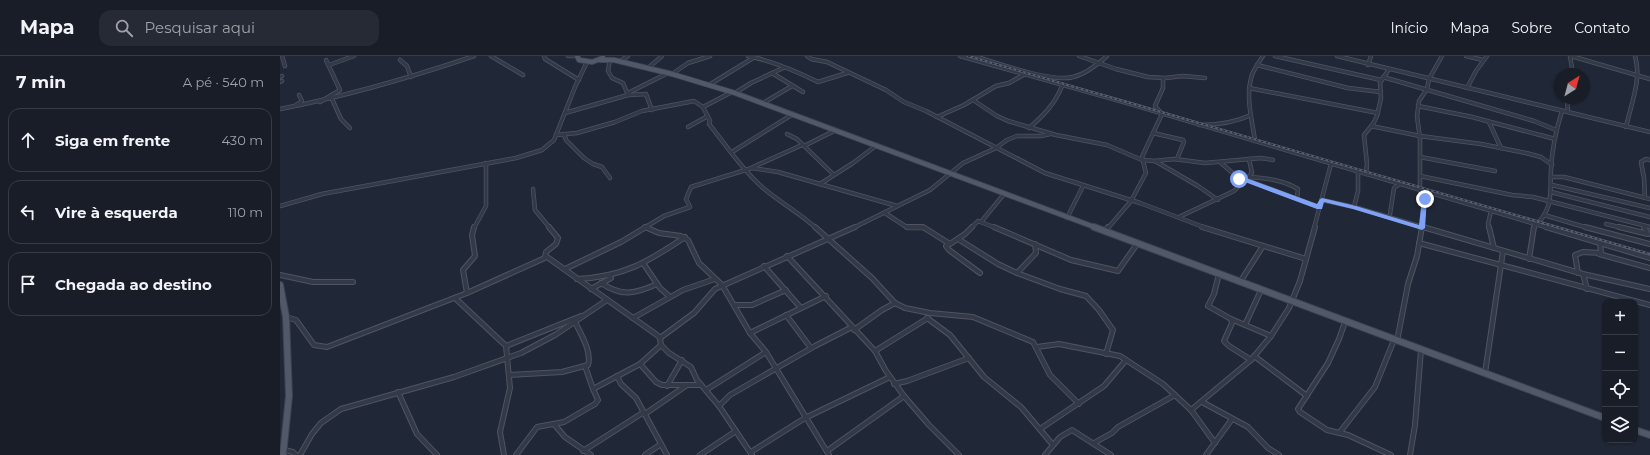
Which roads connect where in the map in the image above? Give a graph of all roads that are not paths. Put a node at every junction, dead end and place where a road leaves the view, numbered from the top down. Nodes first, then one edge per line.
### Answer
1 (354, 56) edge
2 (474, 56) edge
3 (491, 56) edge
4 (544, 56) edge
5 (568, 56) edge
6 (574, 56) edge
7 (577, 56) edge
8 (628, 56) edge
9 (662, 56) edge
10 (710, 56) edge
11 (748, 56) edge
12 (771, 56) edge
13 (807, 56) edge
14 (960, 56) edge
15 (974, 56) edge
16 (988, 56) edge
17 (1079, 56) edge
18 (1108, 56) edge
19 (1263, 56) edge
20 (1275, 56) edge
21 (1337, 56) edge
22 (1371, 56) edge
23 (1442, 56) edge
24 (1466, 56) edge
25 (1487, 56) edge
26 (1570, 56) edge
27 (1635, 56) edge
28 (281, 58) edge
29 (610, 58) edge
30 (753, 58) junction
31 (326, 60) dead end
32 (400, 60) dead end
33 (767, 60) junction
34 (1483, 60) junction
35 (620, 61) junction
36 (991, 61) junction
37 (588, 62) junction
38 (1098, 63) junction
39 (1368, 64) junction
40 (329, 65) junction
41 (1257, 65) junction
42 (285, 66) dead end
43 (648, 68) junction
44 (783, 68) junction
45 (1572, 68) edge
46 (1389, 69) junction
47 (670, 73) junction
48 (772, 73) junction
49 (847, 73) junction
50 (1025, 74) junction
51 (524, 75) dead end
52 (1638, 76) junction
53 (411, 77) junction
54 (1163, 78) junction
55 (1205, 78) dead end
56 (1382, 79) junction
57 (1429, 79) junction
58 (1650, 79) edge
59 (579, 80) junction
60 (709, 85) junction
61 (792, 86) junction
62 (1062, 86) junction
63 (1249, 88) junction
64 (1467, 88) junction
65 (1427, 89) junction
66 (733, 92) junction
67 (802, 92) dead end
68 (1381, 92) junction
69 (628, 94) junction
70 (299, 95) dead end
71 (332, 99) junction
72 (973, 100) junction
73 (318, 103) junction
74 (763, 103) junction
75 (1567, 104) edge
76 (295, 106) junction
77 (1418, 106) junction
78 (703, 107) junction
79 (280, 109) edge
80 (652, 110) junction
81 (1562, 111) junction
82 (1568, 112) junction
83 (565, 113) junction
84 (1378, 113) junction
85 (793, 114) junction
86 (1162, 114) junction
87 (1251, 115) junction
88 (708, 116) junction
89 (937, 117) junction
90 (1489, 121) junction
91 (1198, 125) junction
92 (1371, 126) junction
93 (688, 127) dead end
94 (1626, 127) junction
95 (350, 128) dead end
96 (1029, 128) junction
97 (1557, 128) junction
98 (836, 130) junction
99 (1650, 132) edge
100 (1153, 133) junction
101 (564, 134) junction
102 (787, 134) dead end
103 (1050, 134) junction
104 (556, 135) junction
105 (1420, 136) junction
106 (1555, 139) junction
107 (1255, 141) junction
108 (803, 145) junction
109 (877, 146) junction
110 (996, 148) junction
111 (1501, 148) junction
112 (732, 152) junction
113 (1420, 157) junction
114 (1249, 159) junction
115 (1142, 160) junction
116 (1177, 160) junction
117 (1273, 160) dead end
118 (1650, 160) edge
119 (1155, 161) junction
120 (486, 163) junction
121 (1221, 163) junction
122 (1331, 164) junction
123 (1552, 165) junction
124 (752, 168) junction
125 (746, 169) junction
126 (1495, 171) dead end
127 (1358, 172) junction
128 (949, 173) junction
129 (1366, 174) junction
130 (834, 175) junction
131 (1420, 176) junction
132 (1551, 177) junction
133 (610, 178) dead end
134 (1244, 179) junction
135 (1388, 181) junction
136 (820, 184) junction
137 (1400, 184) junction
138 (1552, 185) junction
139 (1084, 186) junction
140 (1394, 188) junction
141 (533, 189) dead end
142 (1420, 190) junction
143 (1425, 192) junction
144 (1551, 192) junction
145 (1004, 194) junction
146 (1634, 196) junction
147 (1297, 198) junction
148 (1645, 198) junction
149 (1650, 199) edge
150 (1131, 200) junction
151 (1218, 200) junction
152 (1322, 200) junction
153 (1549, 202) junction
154 (1640, 205) junction
155 (280, 206) edge
156 (897, 206) junction
157 (1319, 207) junction
158 (1354, 207) junction
159 (1650, 208) edge
160 (1491, 210) junction
161 (885, 213) junction
162 (1390, 214) junction
163 (1544, 215) junction
164 (1179, 216) junction
165 (1384, 216) junction
166 (1650, 217) edge
167 (1067, 218) junction
168 (1398, 221) junction
169 (982, 222) junction
170 (1537, 224) junction
171 (1606, 224) dead end
172 (1643, 225) junction
173 (1650, 227) edge
174 (645, 228) junction
175 (1422, 228) junction
176 (1104, 231) junction
177 (685, 238) junction
178 (828, 239) junction
179 (958, 239) junction
180 (1419, 243) junction
181 (1600, 243) junction
182 (948, 244) junction
183 (1035, 244) junction
184 (1137, 244) junction
185 (1650, 244) edge
186 (1263, 246) junction
187 (1494, 248) junction
188 (1504, 251) junction
189 (1598, 254) junction
190 (787, 256) junction
191 (545, 257) junction
192 (1650, 258) edge
193 (1306, 259) junction
194 (1529, 259) junction
195 (643, 263) junction
196 (1502, 265) junction
197 (764, 266) junction
198 (1650, 268) edge
199 (564, 269) junction
200 (980, 273) dead end
201 (1017, 273) junction
202 (1578, 273) junction
203 (1219, 274) junction
204 (1583, 274) junction
205 (280, 275) edge
206 (616, 275) junction
207 (577, 279) junction
208 (715, 279) junction
209 (353, 282) dead end
210 (1240, 282) junction
211 (601, 283) junction
212 (657, 284) junction
213 (280, 285) edge
214 (722, 286) junction
215 (591, 289) junction
216 (1587, 289) junction
217 (1650, 289) edge
218 (786, 290) junction
219 (1261, 290) junction
220 (467, 293) junction
221 (669, 296) junction
222 (826, 296) junction
223 (455, 298) junction
224 (607, 300) junction
225 (1291, 301) junction
226 (895, 303) junction
227 (734, 305) junction
228 (1650, 305) edge
229 (802, 308) junction
230 (930, 313) junction
231 (586, 314) junction
232 (786, 315) junction
233 (286, 318) junction
234 (633, 318) junction
235 (927, 318) junction
236 (1231, 319) junction
237 (575, 322) junction
238 (1345, 322) junction
239 (1245, 325) junction
240 (853, 328) junction
241 (750, 333) junction
242 (1271, 336) junction
243 (660, 338) junction
244 (1395, 340) junction
245 (661, 345) junction
246 (506, 346) junction
247 (1036, 347) junction
248 (811, 348) junction
249 (1421, 350) junction
250 (875, 351) junction
251 (766, 352) junction
252 (1106, 354) junction
253 (1254, 356) junction
254 (508, 358) junction
255 (969, 358) junction
256 (682, 360) junction
257 (1126, 360) junction
258 (1251, 360) junction
259 (640, 364) junction
260 (585, 366) junction
261 (777, 369) junction
262 (1485, 373) junction
263 (509, 375) junction
264 (618, 376) junction
265 (890, 377) junction
266 (894, 384) junction
267 (687, 385) junction
268 (701, 385) junction
269 (667, 386) junction
270 (593, 389) junction
271 (706, 390) junction
272 (398, 392) junction
273 (1175, 395) junction
274 (904, 396) junction
275 (1307, 396) junction
276 (1202, 402) junction
277 (1079, 404) junction
278 (719, 406) junction
279 (1192, 410) junction
280 (644, 413) junction
281 (1602, 417) edge
282 (805, 418) junction
283 (1232, 419) junction
284 (554, 424) junction
285 (1040, 429) junction
286 (736, 431) junction
287 (1638, 431) edge
288 (1340, 432) junction
289 (1650, 435) edge
290 (1094, 443) junction
291 (1215, 443) junction
292 (661, 444) junction
293 (1053, 445) junction
294 (583, 451) junction
295 (284, 453) edge
296 (828, 453) edge
297 (752, 454) edge
298 (296, 455) edge
299 (300, 455) edge
300 (437, 455) edge
301 (504, 455) edge
302 (516, 455) edge
303 (591, 455) edge
304 (645, 455) edge
305 (667, 455) edge
306 (700, 455) edge
307 (959, 455) edge
308 (1045, 455) edge
309 (1111, 455) edge
310 (1206, 455) edge
311 (1279, 455) edge
312 (1391, 455) edge
313 (1410, 455) edge

1 - 40 street
2 - 53 street
3 - 51 street
4 - 59 street
5 - 6 street
7 - 37 main road
8 - 35 street
9 - 43 street
10 - 47 street
11 - 30 street
12 - 33 street
13 - 49 street
14 - 50 street
15 - 36 street
16 - 36 street
17 - 38 street
18 - 38 street
19 - 41 street
20 - 56 street
21 - 39 street
22 - 39 street
23 - 57 street
24 - 34 street
25 - 34 street
26 - 45 street
26 - 52 street
27 - 52 street
28 - 42 street
29 - 35 main road
29 - 37 main road
29 - 69 street
30 - 33 street
30 - 60 street
31 - 40 street
32 - 53 street
33 - 44 street
34 - 64 street
35 - 43 main road
36 - 38 street
37 - 59 street
38 - 54 street
39 - 46 street
40 - 73 street
41 - 63 street
41 - 68 street
43 - 47 main road
44 - 48 street
44 - 49 street
46 - 56 street
46 - 57 street
47 - 60 main road
47 - 69 street
48 - 61 street
48 - 66 street
49 - 89 street
50 - 62 street
50 - 72 street
52 - 58 street
52 - 94 street
53 - 71 street
54 - 55 street
54 - 86 street
56 - 65 street
56 - 68 street
57 - 64 street
57 - 65 street
59 - 83 street
60 - 66 main road
61 - 67 street
61 - 74 street
62 - 86 street
62 - 96 street
63 - 84 street
63 - 87 street
64 - 81 street
65 - 77 street
65 - 97 street
66 - 74 main road
66 - 78 street
68 - 84 street
69 - 80 street
69 - 83 street
70 - 76 street
71 - 73 street
71 - 95 street
72 - 89 street
72 - 96 street
73 - 76 street
74 - 85 main road
75 - 82 street
76 - 79 street
77 - 90 street
77 - 105 street
78 - 80 street
78 - 88 street
80 - 101 street
81 - 82 street
81 - 97 street
82 - 94 street
83 - 104 street
84 - 92 street
85 - 98 main road
85 - 112 street
86 - 91 street
86 - 100 street
87 - 91 street
87 - 107 street
88 - 93 street
88 - 112 street
89 - 110 street
90 - 106 street
90 - 111 street
91 - 107 street
92 - 105 street
92 - 129 street
94 - 99 street
96 - 103 street
97 - 106 street
98 - 108 street
98 - 109 main road
100 - 115 street
100 - 116 street
101 - 104 street
101 - 133 street
102 - 108 street
103 - 110 street
103 - 115 street
104 - 120 street
105 - 111 street
105 - 113 street
106 - 123 street
107 - 122 street
108 - 124 street
108 - 130 street
109 - 128 main road
109 - 130 street
110 - 128 street
110 - 139 street
111 - 123 street
112 - 125 street
113 - 126 street
113 - 131 street
114 - 117 street
114 - 121 street
114 - 134 street
115 - 119 street
115 - 150 street
116 - 119 street
116 - 121 street
118 - 148 street
119 - 151 street
120 - 155 street
120 - 220 street
121 - 134 street
122 - 127 street
122 - 152 street
123 - 132 street
124 - 125 street
124 - 136 street
125 - 174 street
125 - 178 street
127 - 129 street
127 - 158 street
128 - 145 main road
128 - 156 street
129 - 135 street
130 - 136 street
131 - 142 street
131 - 153 street
132 - 138 street
132 - 146 street
134 - 147 street
134 - 147 street
134 - 151 street
135 - 137 street
135 - 140 street
136 - 156 street
137 - 140 street
137 - 142 street
138 - 144 street
138 - 154 street
139 - 150 street
139 - 167 street
140 - 162 street
141 - 191 street
142 - 143 street
143 - 160 street
143 - 175 street
144 - 153 street
144 - 166 street
145 - 167 main road
145 - 169 street
146 - 148 street
146 - 154 street
147 - 157 street
148 - 149 street
150 - 164 street
150 - 176 street
151 - 164 street
152 - 157 street
152 - 158 street
153 - 163 street
153 - 172 street
154 - 159 street
156 - 161 street
157 - 193 street
158 - 165 street
160 - 170 street
160 - 187 street
161 - 178 street
161 - 182 street
162 - 165 street
162 - 168 street
163 - 170 street
163 - 185 street
164 - 186 street
165 - 168 street
167 - 176 main road
168 - 175 street
169 - 179 street
169 - 183 street
170 - 181 street
170 - 194 street
171 - 172 street
172 - 173 street
174 - 177 street
174 - 199 street
175 - 180 street
175 - 187 street
176 - 184 main road
177 - 195 street
177 - 208 street
178 - 190 street
178 - 226 street
179 - 182 street
179 - 201 street
180 - 196 street
180 - 244 street
181 - 189 street
181 - 192 street
182 - 200 street
183 - 184 street
183 - 201 street
184 - 203 main road
186 - 193 street
186 - 210 street
187 - 188 street
188 - 194 street
188 - 196 street
189 - 198 street
189 - 202 street
190 - 197 street
190 - 222 street
191 - 199 street
191 - 220 street
193 - 225 street
194 - 202 street
195 - 206 street
195 - 212 street
196 - 216 street
196 - 262 street
197 - 214 street
197 - 218 street
199 - 207 street
201 - 252 street
202 - 204 street
203 - 210 main road
203 - 236 street
204 - 216 street
204 - 217 street
205 - 209 street
206 - 207 street
206 - 211 street
207 - 215 street
208 - 214 street
208 - 221 street
210 - 219 main road
211 - 212 street
211 - 215 street
212 - 221 street
213 - 233 main road
214 - 227 street
214 - 243 street
215 - 224 street
216 - 228 street
218 - 227 street
218 - 229 street
219 - 225 main road
219 - 239 street
220 - 223 street
221 - 234 street
222 - 229 street
222 - 240 street
223 - 233 street
223 - 246 street
224 - 231 street
224 - 234 street
225 - 238 main road
225 - 242 street
226 - 230 street
226 - 240 street
227 - 241 street
229 - 232 street
230 - 235 street
230 - 247 street
231 - 237 street
231 - 246 street
232 - 241 street
232 - 248 street
233 - 295 main road
234 - 243 street
235 - 250 street
235 - 255 street
236 - 239 street
236 - 258 street
237 - 254 street
237 - 260 street
238 - 244 main road
238 - 275 street
239 - 242 street
240 - 248 street
240 - 250 street
241 - 251 street
242 - 253 street
243 - 245 street
244 - 249 main road
244 - 288 street
245 - 256 street
245 - 259 street
246 - 254 street
247 - 252 street
247 - 277 street
248 - 261 street
249 - 262 main road
249 - 313 street
250 - 265 street
251 - 261 street
251 - 271 street
252 - 257 street
253 - 258 street
253 - 275 street
254 - 263 street
254 - 272 street
255 - 266 street
255 - 285 street
256 - 268 street
256 - 269 street
257 - 273 street
257 - 277 street
258 - 276 street
259 - 264 street
259 - 269 street
260 - 263 street
260 - 270 street
261 - 278 street
261 - 282 street
262 - 281 main road
263 - 301 street
264 - 270 street
264 - 280 street
265 - 266 street
265 - 282 street
266 - 274 street
267 - 268 street
267 - 269 street
267 - 280 street
268 - 271 street
270 - 284 street
271 - 278 street
272 - 299 street
272 - 300 street
273 - 279 street
273 - 290 street
274 - 296 street
274 - 307 street
275 - 288 street
276 - 279 street
276 - 283 street
277 - 285 street
278 - 286 street
279 - 291 street
280 - 292 street
280 - 294 street
282 - 296 street
282 - 297 street
283 - 291 street
283 - 311 street
284 - 294 street
284 - 302 street
285 - 293 street
286 - 297 street
286 - 306 street
287 - 289 main road
288 - 312 street
290 - 293 street
290 - 309 street
291 - 310 street
292 - 304 street
292 - 305 street
293 - 308 street
294 - 303 street
295 - 298 street

